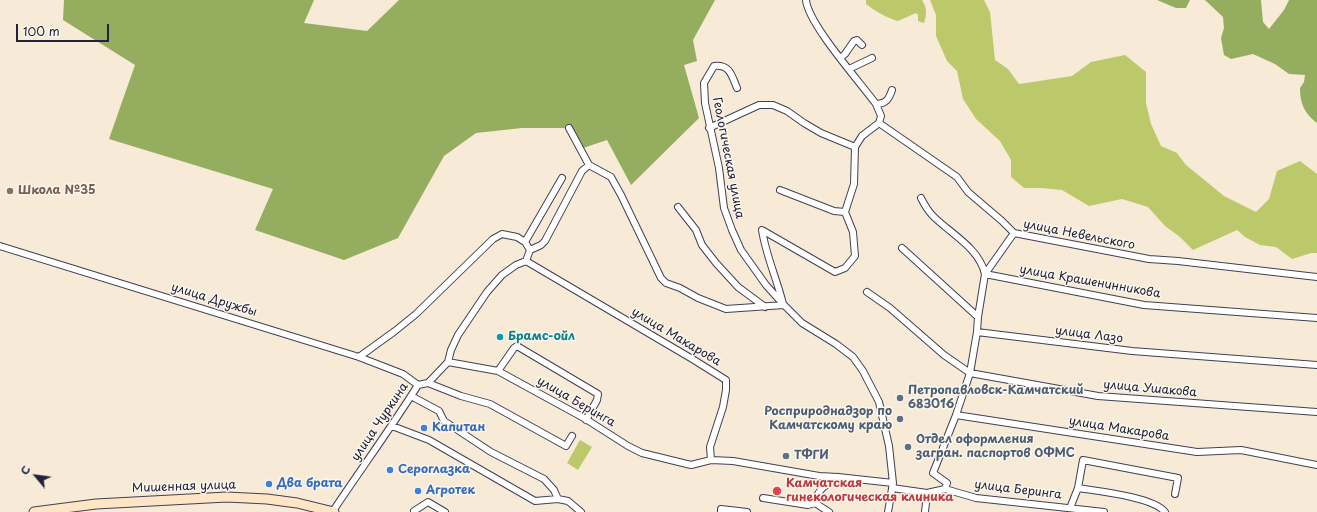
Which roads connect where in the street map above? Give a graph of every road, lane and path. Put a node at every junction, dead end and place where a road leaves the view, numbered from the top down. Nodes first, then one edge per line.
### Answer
1 (806, 0) edge
2 (862, 46) dead end
3 (840, 58) junction
4 (872, 58) dead end
5 (849, 70) junction
6 (737, 88) dead end
7 (892, 90) dead end
8 (876, 104) junction
9 (880, 123) junction
10 (569, 128) dead end
11 (709, 128) junction
12 (855, 147) junction
13 (589, 165) junction
14 (562, 178) dead end
15 (780, 190) dead end
16 (921, 198) dead end
17 (678, 207) dead end
18 (845, 212) junction
19 (1014, 234) junction
20 (525, 242) junction
21 (0, 246) edge
22 (902, 248) dead end
23 (530, 250) junction
24 (526, 260) junction
25 (985, 274) junction
26 (1317, 277) edge
27 (867, 292) dead end
28 (784, 305) junction
29 (765, 307) junction
30 (978, 317) junction
31 (1317, 318) edge
32 (977, 332) junction
33 (359, 357) junction
34 (448, 362) junction
35 (1317, 364) edge
36 (498, 371) junction
37 (970, 373) junction
38 (428, 383) junction
39 (418, 385) junction
40 (411, 396) junction
41 (1317, 412) edge
42 (956, 415) junction
43 (586, 420) junction
44 (392, 426) junction
45 (572, 436) dead end
46 (711, 460) junction
47 (1317, 465) edge
48 (838, 477) junction
49 (892, 486) junction
50 (1078, 488) junction
51 (946, 489) junction
52 (927, 493) junction
53 (1175, 494) dead end
54 (764, 498) dead end
55 (558, 499) junction
56 (815, 503) junction
57 (1070, 508) junction
58 (414, 511) dead end
59 (34, 512) edge
60 (334, 512) edge
61 (445, 512) edge
62 (581, 512) edge
63 (721, 512) edge
64 (747, 512) edge
65 (829, 512) edge
66 (888, 512) edge
67 (925, 512) edge
68 (1104, 512) edge
69 (1164, 512) edge

1 - 3 street
2 - 3 street
3 - 5 street
4 - 5 street
5 - 8 street
6 - 11 street, Геологическая улица
7 - 8 street
8 - 9 street
9 - 12 street
9 - 19 street, улица Невельского
10 - 13 street
11 - 12 street
11 - 28 street, Геологическая улица
12 - 18 street
13 - 23 street
13 - 29 street
14 - 20 street
15 - 18 street
16 - 25 street
17 - 29 street
18 - 28 street
19 - 25 street
19 - 26 street, улица Невельского
20 - 23 street
20 - 33 street
21 - 33 street, улица Дружбы
22 - 30 street
23 - 24 street
24 - 34 street, улица Чуркина
24 - 46 street, улица Макарова
25 - 30 street
25 - 31 street, улица Крашенинникова
27 - 37 street, улица Ушакова
28 - 29 street
28 - 49 street, Геологическая улица
30 - 32 street
32 - 35 street, улица Лазо
32 - 37 street
33 - 39 street, улица Дружбы
34 - 36 street, улица Беринга
34 - 38 street, улица Чуркина
36 - 43 street, улица Беринга
36 - 43 street
37 - 41 street, улица Ушакова
37 - 42 street
38 - 39 street, улица Чуркина
38 - 45 street
39 - 40 street, улица Чуркина
40 - 44 street, улица Чуркина
40 - 55 street
42 - 47 street, улица Макарова
42 - 51 street
43 - 46 street, улица Беринга
44 - 55 street
44 - 60 street, улица Чуркина
46 - 48 street, улица Беринга
48 - 49 street, улица Беринга
48 - 56 street
49 - 52 street, улица Беринга
49 - 66 street, Геологическая улица
50 - 53 street
50 - 57 street, улица Беринга
50 - 69 street, улица Беринга
51 - 52 street, улица Беринга
51 - 57 street, улица Беринга
52 - 67 street
54 - 56 street
55 - 62 street
56 - 65 street
57 - 68 street, улица Беринга
58 - 61 street
59 - 60 main road, Мишенная улица
63 - 64 street

